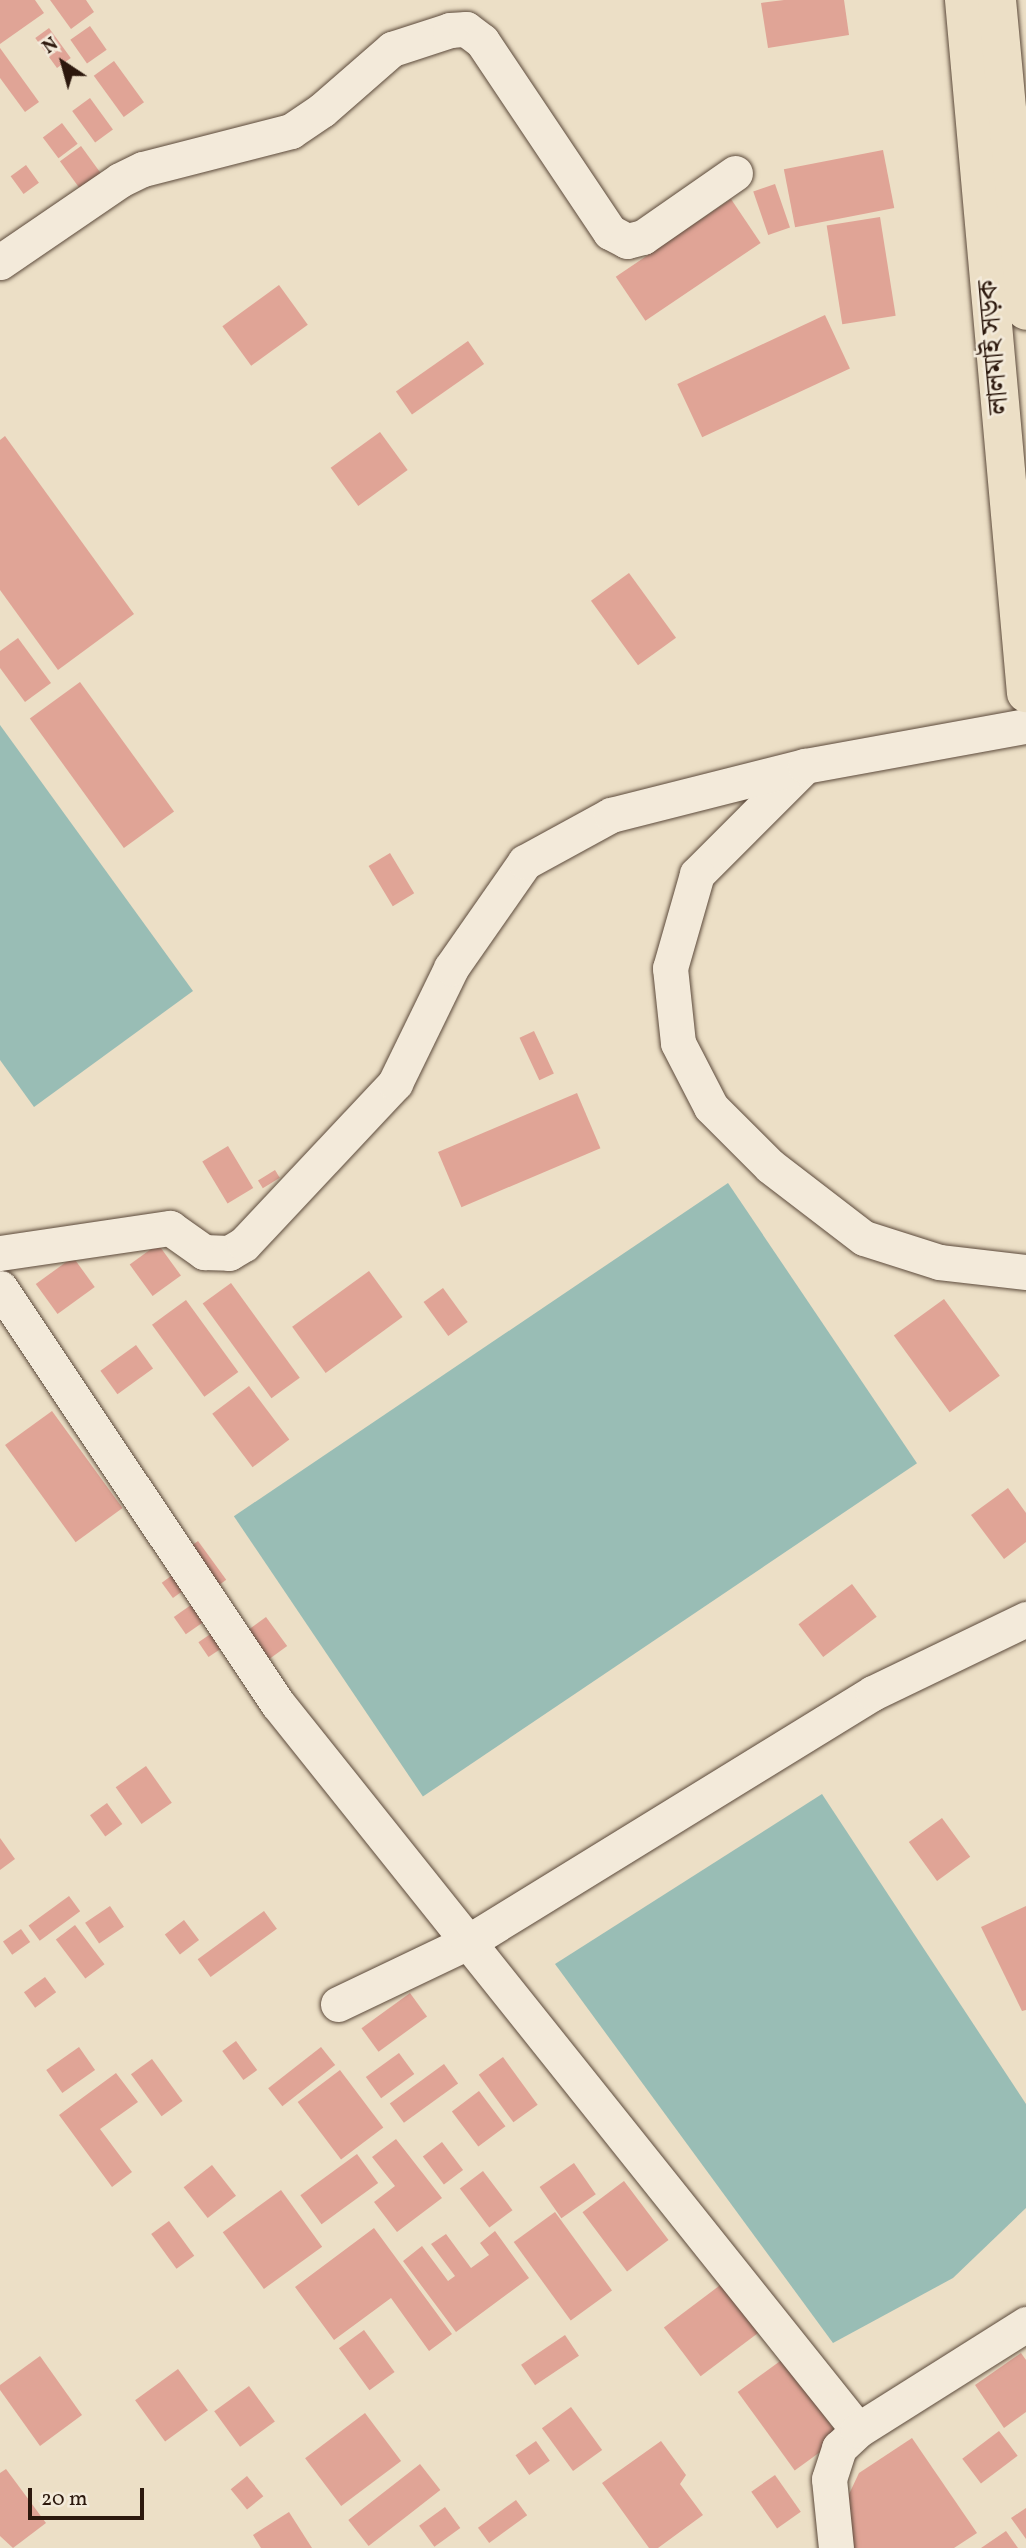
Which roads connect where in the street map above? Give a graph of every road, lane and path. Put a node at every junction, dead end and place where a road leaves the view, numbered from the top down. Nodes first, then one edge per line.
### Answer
1 (964, 0) edge
2 (997, 0) edge
3 (735, 173) dead end
4 (0, 262) edge
5 (1026, 311) edge
6 (1010, 337) edge
7 (1026, 693) edge
8 (1026, 726) edge
9 (806, 766) junction
10 (0, 1253) edge
11 (1026, 1272) edge
12 (0, 1288) edge
13 (1026, 1619) edge
14 (468, 1942) junction
15 (338, 2004) dead end
16 (1026, 2324) edge
17 (858, 2430) junction
18 (836, 2548) edge

1 - 6 main road, লালমাই সড়ক
2 - 5 main road, লালমাই সড়ক
3 - 4 street
6 - 7 main road, লালমাই সড়ক
8 - 9 street
9 - 10 street
9 - 11 street
12 - 14 street
13 - 14 street
14 - 15 street
14 - 17 street
16 - 17 street
17 - 18 street

